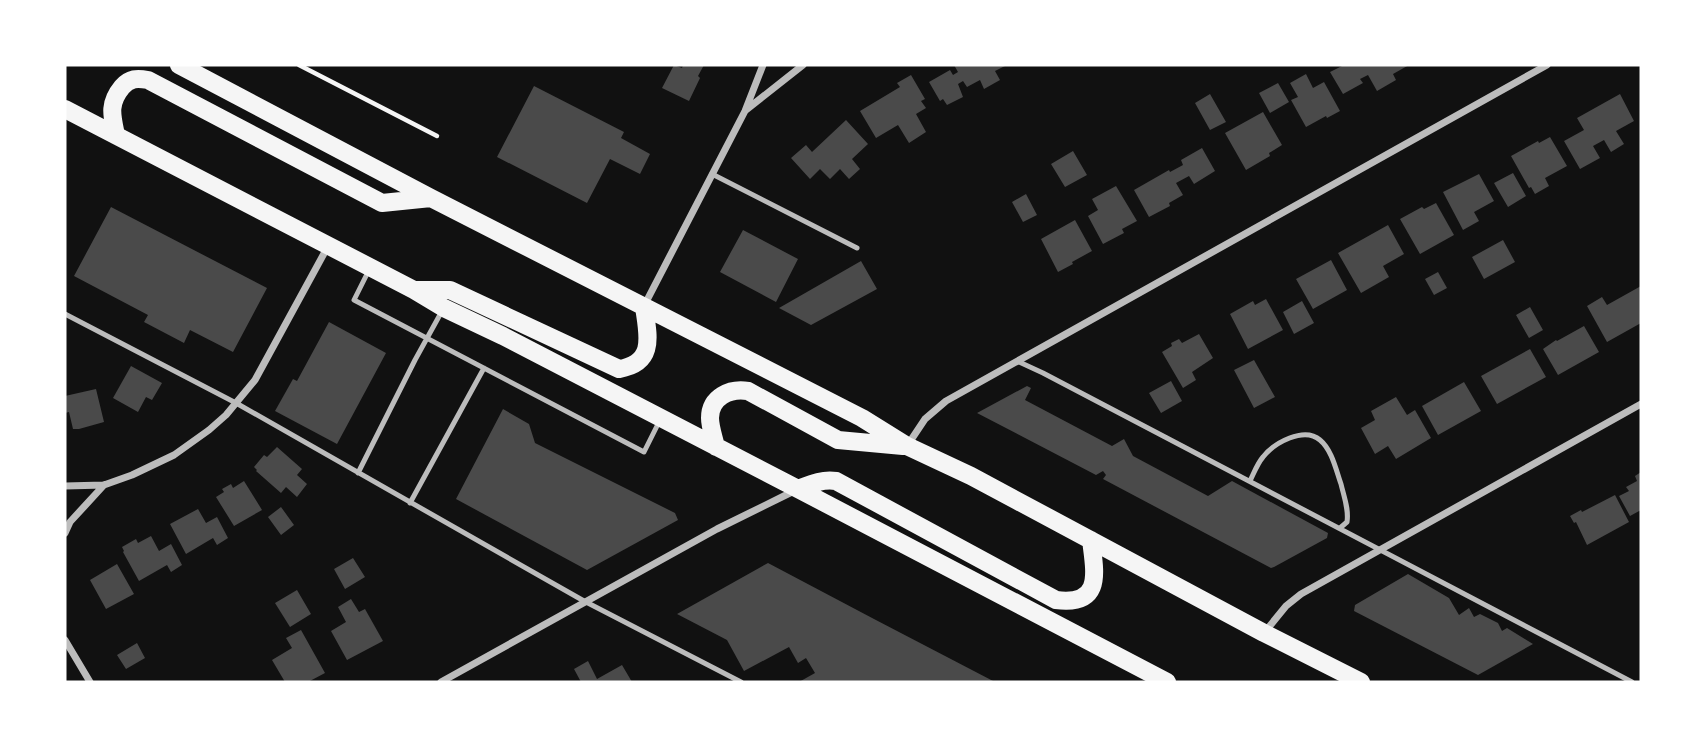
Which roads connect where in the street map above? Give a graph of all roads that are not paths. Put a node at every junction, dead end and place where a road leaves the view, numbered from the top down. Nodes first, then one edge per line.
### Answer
1 (179, 65) edge
2 (763, 65) edge
3 (803, 65) edge
4 (1547, 65) edge
5 (65, 109) edge
6 (745, 111) junction
7 (116, 135) junction
8 (712, 174) junction
9 (432, 198) junction
10 (328, 246) junction
11 (858, 248) dead end
12 (370, 267) junction
13 (414, 290) junction
14 (644, 307) junction
15 (444, 308) junction
16 (65, 314) edge
17 (427, 338) junction
18 (1017, 361) junction
19 (484, 368) junction
20 (236, 403) junction
21 (1641, 404) edge
22 (661, 418) junction
23 (907, 446) junction
24 (716, 447) junction
25 (358, 473) junction
26 (1250, 481) junction
27 (104, 485) junction
28 (65, 486) edge
29 (798, 489) junction
30 (410, 503) junction
31 (1340, 528) junction
32 (65, 533) edge
33 (1090, 540) junction
34 (1380, 550) junction
35 (584, 601) junction
36 (1264, 633) junction
37 (65, 640) edge
38 (1156, 679) edge
39 (90, 682) edge
40 (441, 682) edge
41 (741, 682) edge
42 (1361, 682) edge
43 (1632, 682) edge

1 - 9 main road
2 - 6 street
3 - 6 street
4 - 18 street
5 - 7 main road
6 - 8 street
7 - 9 main road
7 - 10 main road
8 - 11 lane
8 - 14 street
9 - 14 main road
10 - 12 main road
10 - 20 street
12 - 13 main road
12 - 17 lane
13 - 14 main road
13 - 15 main road
14 - 23 main road
15 - 17 lane
15 - 22 main road
16 - 20 lane
17 - 19 lane
17 - 25 lane
18 - 23 street
18 - 26 lane
19 - 22 lane
19 - 30 lane
20 - 25 lane
20 - 27 street
21 - 34 street
22 - 24 main road
23 - 24 main road
23 - 33 main road
24 - 29 main road
25 - 30 lane
26 - 31 lane
26 - 31 lane
27 - 28 street
27 - 32 street
29 - 33 main road
29 - 35 street
29 - 38 main road
30 - 35 lane
31 - 34 lane
33 - 36 main road
34 - 36 street
34 - 43 lane
35 - 40 street
35 - 41 lane
36 - 42 main road
37 - 39 street

